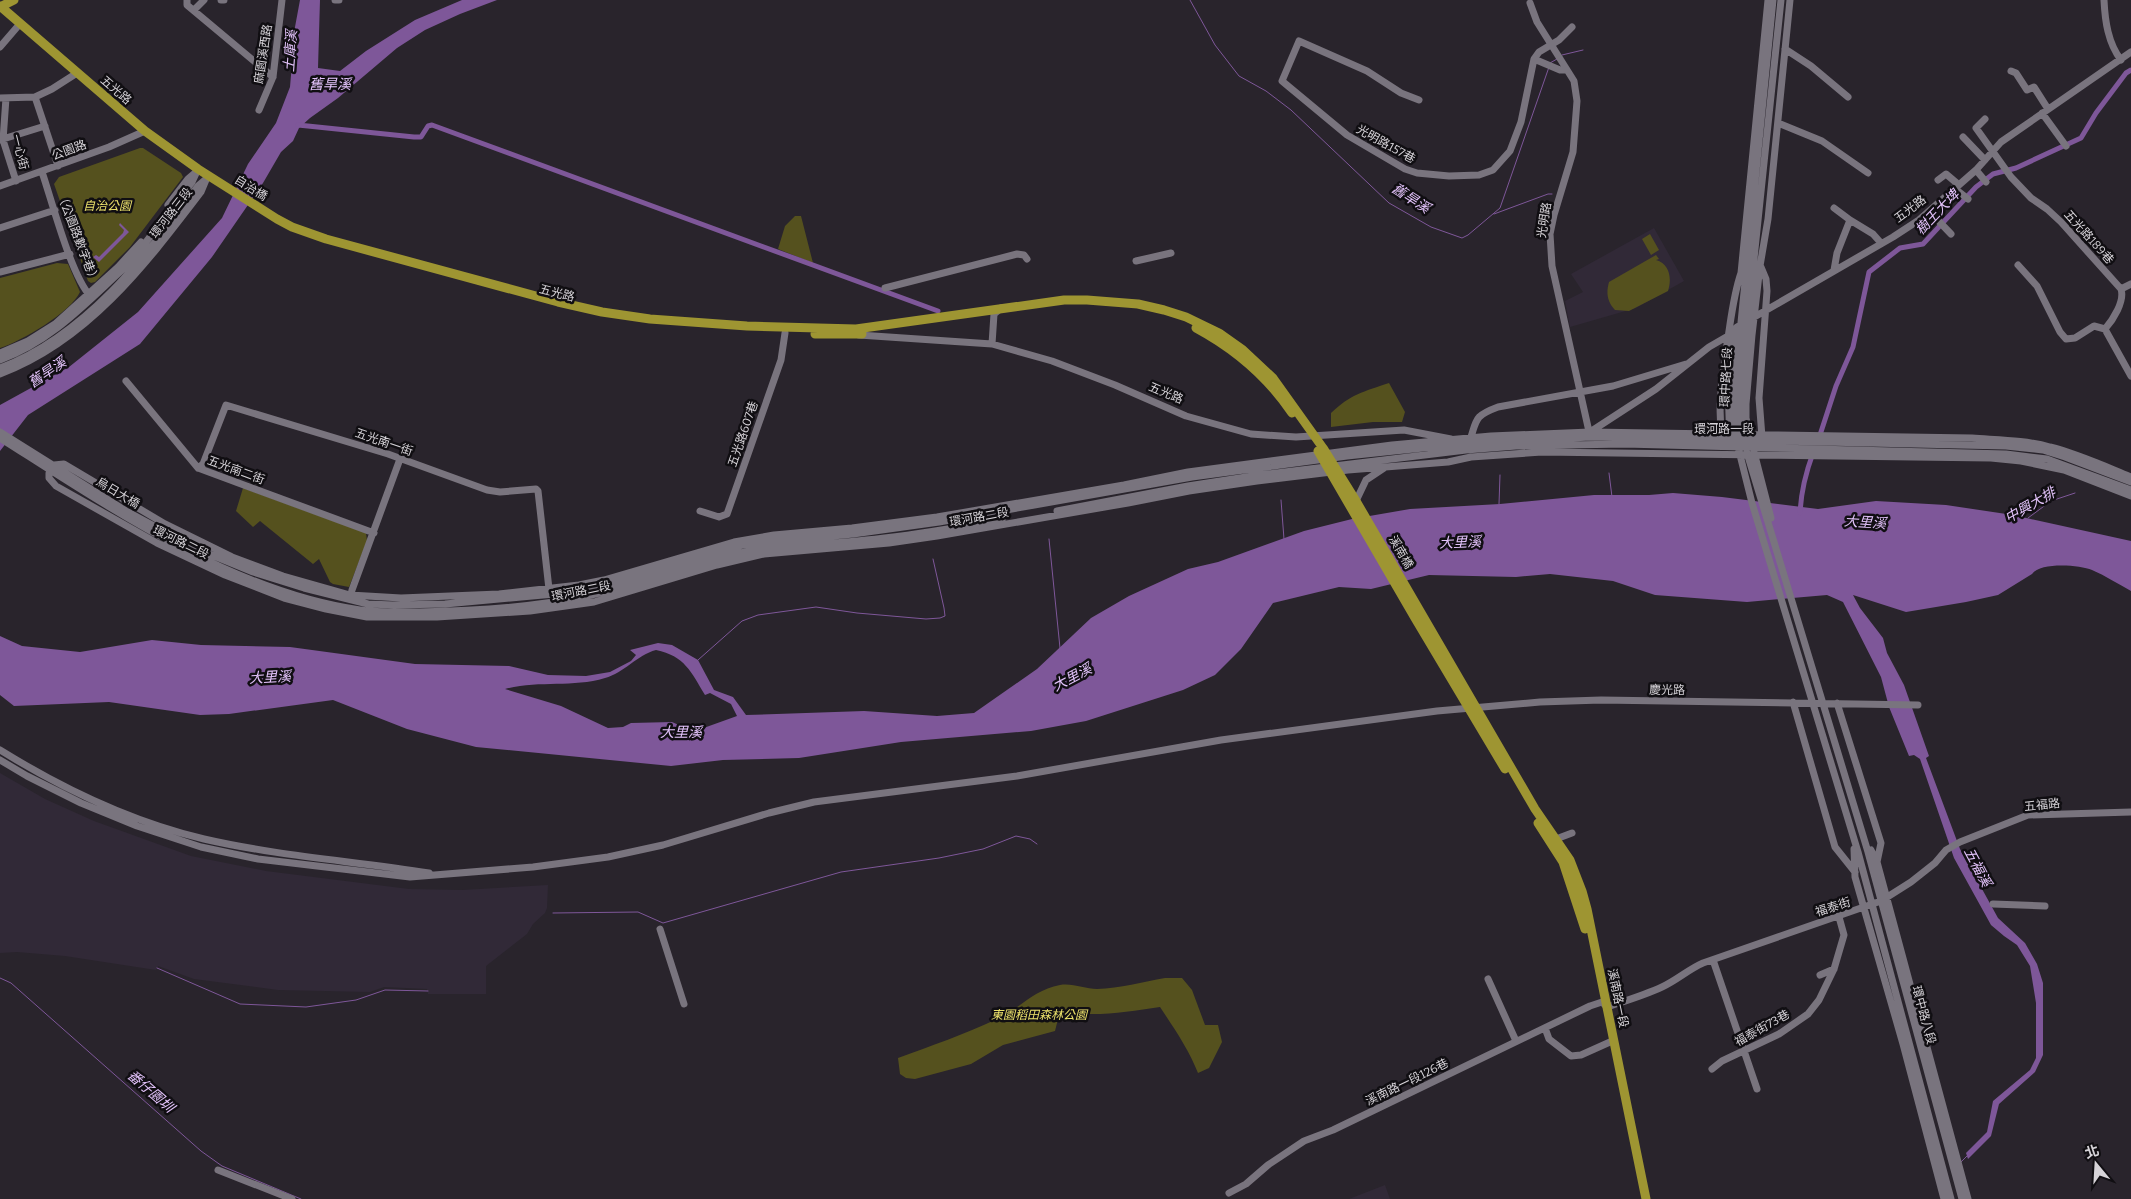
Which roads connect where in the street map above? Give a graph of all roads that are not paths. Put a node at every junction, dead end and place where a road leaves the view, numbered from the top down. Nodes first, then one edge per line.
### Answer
1 (14, 0) edge
2 (187, 0) edge
3 (204, 0) edge
4 (282, 0) edge
5 (1768, 0) edge
6 (1774, 0) edge
7 (1781, 0) edge
8 (1790, 0) edge
9 (2104, 0) edge
10 (1530, 3) dead end
11 (0, 8) edge
12 (194, 10) junction
13 (18, 26) junction
14 (1572, 28) dead end
15 (1551, 45) junction
16 (0, 47) edge
17 (1786, 49) junction
18 (2131, 52) edge
19 (1536, 60) junction
20 (2121, 60) junction
21 (1567, 70) junction
22 (2011, 71) dead end
23 (75, 74) junction
24 (273, 77) junction
25 (35, 97) junction
26 (1848, 97) dead end
27 (3, 98) edge
28 (1419, 100) dead end
29 (259, 110) dead end
30 (2045, 111) junction
31 (1985, 119) dead end
32 (1778, 123) junction
33 (45, 126) junction
34 (142, 133) junction
35 (1963, 137) dead end
36 (1, 140) edge
37 (2066, 146) dead end
38 (1994, 151) junction
39 (1985, 160) junction
40 (58, 166) junction
41 (1976, 170) junction
42 (196, 171) junction
43 (42, 172) junction
44 (1868, 173) dead end
45 (207, 178) junction
46 (1938, 180) dead end
47 (16, 181) junction
48 (1986, 182) dead end
49 (0, 186) edge
50 (1956, 186) junction
51 (221, 187) joint
52 (1968, 199) dead end
53 (1834, 208) dead end
54 (55, 210) junction
55 (1930, 212) junction
56 (264, 214) junction
57 (1746, 214) junction
58 (1768, 214) junction
59 (1850, 220) junction
60 (1745, 225) junction
61 (1767, 225) junction
62 (0, 228) edge
63 (1951, 234) dead end
64 (1881, 243) junction
65 (1171, 253) dead end
66 (70, 254) junction
67 (1027, 259) dead end
68 (1136, 261) dead end
69 (2018, 265) dead end
70 (1760, 266) junction
71 (1834, 270) junction
72 (0, 272) edge
73 (1741, 273) junction
74 (2131, 284) edge
75 (885, 288) dead end
76 (2121, 290) junction
77 (94, 301) junction
78 (1766, 310) junction
79 (997, 311) junction
80 (1754, 317) junction
81 (1187, 320) junction
82 (1737, 328) junction
83 (2106, 328) junction
84 (857, 332) junction
85 (785, 333) junction
86 (1732, 338) junction
87 (992, 344) junction
88 (0, 353) edge
89 (0, 360) edge
90 (1688, 364) junction
91 (0, 368) edge
92 (0, 374) edge
93 (2131, 376) edge
94 (126, 381) dead end
95 (1582, 392) junction
96 (0, 432) edge
97 (0, 438) edge
98 (1722, 440) junction
99 (1590, 441) junction
100 (1464, 443) junction
101 (1762, 444) junction
102 (1724, 454) junction
103 (1471, 457) junction
104 (1453, 458) junction
105 (400, 459) junction
106 (1315, 464) junction
107 (198, 468) junction
108 (2131, 477) edge
109 (2131, 482) edge
110 (2131, 490) edge
111 (2131, 496) edge
112 (100, 499) junction
113 (1356, 501) junction
114 (700, 511) dead end
115 (374, 533) junction
116 (854, 537) junction
117 (823, 540) junction
118 (228, 566) joint
119 (1784, 575) junction
120 (1774, 576) junction
121 (549, 589) junction
122 (350, 604) junction
123 (1793, 702) junction
124 (1837, 703) junction
125 (1918, 705) dead end
126 (0, 750) edge
127 (0, 760) edge
128 (1851, 799) joint
129 (1842, 803) joint
130 (2131, 812) edge
131 (1572, 833) dead end
132 (1864, 836) junction
133 (1553, 838) junction
134 (1854, 839) junction
135 (1946, 850) joint
136 (1877, 862) junction
137 (1855, 872) junction
138 (442, 875) junction
139 (1884, 900) junction
140 (1993, 904) dead end
141 (1872, 905) junction
142 (2045, 906) dead end
143 (1864, 908) junction
144 (1839, 917) junction
145 (660, 929) dead end
146 (1713, 960) junction
147 (1834, 969) junction
148 (1820, 975) dead end
149 (1488, 979) dead end
150 (684, 1004) dead end
151 (1604, 1004) junction
152 (1545, 1028) junction
153 (1610, 1039) junction
154 (1516, 1040) junction
155 (1744, 1051) junction
156 (1712, 1069) dead end
157 (1757, 1089) dead end
158 (218, 1170) dead end
159 (1962, 1188) junction
160 (1229, 1193) dead end
161 (1947, 1197) edge
162 (292, 1199) edge
163 (1646, 1199) edge
164 (1962, 1199) edge
165 (1968, 1199) edge

1 - 11 main road
2 - 12 street
3 - 12 street
4 - 24 street, 麻園溪西路
5 - 57 street, 環中路七段
6 - 120 street, 環中路七段
7 - 119 street, 環中路七段
8 - 17 street
9 - 20 street
10 - 15 street, 光明路
11 - 13 main road, 五光路
11 - 23 main road, 五光路
12 - 24 street
13 - 16 street
13 - 23 main road, 五光路
14 - 15 street
15 - 19 street
15 - 21 street, 光明路
17 - 26 street
17 - 32 street
18 - 20 street, 五光路
19 - 21 street
19 - 28 street, 光明路157巷
20 - 30 street, 五光路
21 - 95 street, 光明路
22 - 30 street
23 - 25 street
23 - 34 main road, 五光路
24 - 29 street, 麻園溪西路
25 - 27 street
25 - 33 street
27 - 36 street, 一心街
30 - 37 street
30 - 38 street, 五光路
31 - 38 street, 五光路189巷
32 - 44 street
32 - 58 street
33 - 36 street
33 - 40 street
34 - 40 street, 公園路
34 - 42 main road, 五光路
35 - 39 street
36 - 47 street, 一心街
38 - 39 street, 五光路
38 - 76 street, 五光路189巷
39 - 41 street, 五光路
40 - 43 street, 公園路
41 - 48 street
41 - 50 street, 五光路
42 - 45 main road, 五光路
42 - 77 street, 環河路三段
43 - 47 street, 公園路
43 - 54 street, （公園路數字巷）
45 - 51 main road, 五光路
45 - 77 street, 環河路三段
46 - 50 street
47 - 49 street, 公園路
50 - 52 street
50 - 55 street, 五光路
51 - 56 main road, 自治橋
53 - 59 street
54 - 62 street
54 - 66 street, （公園路數字巷）
55 - 63 street
55 - 64 street, 五光路
56 - 84 main road, 五光路
56 - 85 main road, 五光路
57 - 58 street
57 - 60 street, 環中路七段
58 - 61 street
59 - 64 street
59 - 71 street
60 - 61 street
60 - 73 street, 環中路七段
61 - 70 street
64 - 71 street, 五光路
65 - 68 street
66 - 72 street
66 - 77 street, （公園路數字巷）
67 - 75 street
69 - 83 street
70 - 78 street
70 - 80 street
71 - 78 street, 五光路
73 - 82 street
73 - 86 street, 環中路七段
74 - 76 street
76 - 83 street
77 - 88 street, 環河路三段
77 - 89 street, 環河路三段
77 - 91 street, 環河路三段
77 - 92 street, 環河路三段
78 - 80 street, 五光路
78 - 101 street
79 - 81 main road, 五光路
79 - 84 main road, 五光路
79 - 87 street
80 - 82 street, 五光路
80 - 119 street
81 - 113 main road, 溪南橋
81 - 133 main road, 溪南橋
82 - 86 street
83 - 93 street
84 - 85 main road, 五光路
84 - 87 street, 五光路
85 - 114 street, 五光路607巷
86 - 90 street
86 - 98 street, 環中路七段
86 - 120 street
87 - 100 street, 五光路
90 - 95 street
90 - 99 street
94 - 107 street, 五光南二街
95 - 99 street, 光明路
95 - 100 street
96 - 112 street, 烏日大橋
97 - 112 street, 烏日大橋
98 - 99 street, 環河路一段
98 - 99 street, 環河路一段
98 - 101 street, 環河路一段
98 - 101 street, 環河路一段
98 - 102 street, 環中路七段
99 - 100 street, 環河路一段
99 - 100 street, 環河路一段
99 - 102 street, 環河路一段
99 - 103 street, 環河路一段
100 - 103 street
100 - 104 street
100 - 106 street, 環河路一段
100 - 106 street, 環河路一段
101 - 102 street, 環河路一段
101 - 108 street, 環河路一段
101 - 109 street, 環河路一段
101 - 110 street, 環河路一段
101 - 111 street, 環河路一段
103 - 104 street
103 - 106 street, 環河路一段
104 - 113 street
105 - 107 street, 五光南一街
105 - 115 street
105 - 121 street, 五光南一街
106 - 116 street, 環河路二段
106 - 116 street, 環河路二段
107 - 115 street, 五光南二街
112 - 118 street, 烏日大橋
113 - 133 main road, 溪南橋
115 - 122 street
116 - 117 street, 環河路二段
116 - 117 street, 環河路二段
117 - 121 street, 環河路二段
117 - 122 street, 環河路二段
117 - 122 street, 環河路二段
118 - 122 street, 環河路二段
119 - 128 street, 環中路七段
120 - 129 street, 環中路七段
121 - 122 street, 環河路二段
122 - 122 street, 環河路二段
123 - 124 street, 慶光路
123 - 137 street, 環中路八段
123 - 138 street, 慶光路
124 - 125 street, 慶光路
124 - 136 street, 環中路八段
126 - 138 street
127 - 138 street
128 - 132 street, 環中路八段
129 - 134 street, 環中路八段
130 - 135 street, 五福路
131 - 133 street
132 - 136 street, 環中路八段
132 - 139 street, 環中路八段
133 - 151 main road, 溪南路一段
134 - 137 street, 環中路八段
134 - 141 street, 環中路八段
135 - 139 street, 福泰街
136 - 139 street, 環中路八段
137 - 143 street, 環中路八段
139 - 141 street, 福泰街
139 - 159 street, 環中路八段
140 - 142 street
141 - 143 street, 福泰街
141 - 161 street, 環中路八段
143 - 144 street, 福泰街
143 - 161 street, 環中路八段
144 - 146 street, 福泰街
144 - 147 street, 福泰街73巷
145 - 150 street
146 - 151 street, 福泰街
146 - 155 street
147 - 148 street
147 - 155 street, 福泰街73巷
149 - 154 street
151 - 152 street, 溪南路一段126巷
151 - 153 main road, 溪南路一段
152 - 153 street
152 - 154 street, 溪南路一段126巷
153 - 163 main road, 溪南路一段
154 - 160 street, 溪南路一段126巷
155 - 156 street, 福泰街73巷
155 - 157 street
158 - 162 street
159 - 164 street, 環中路八段
159 - 165 street, 環中路八段

